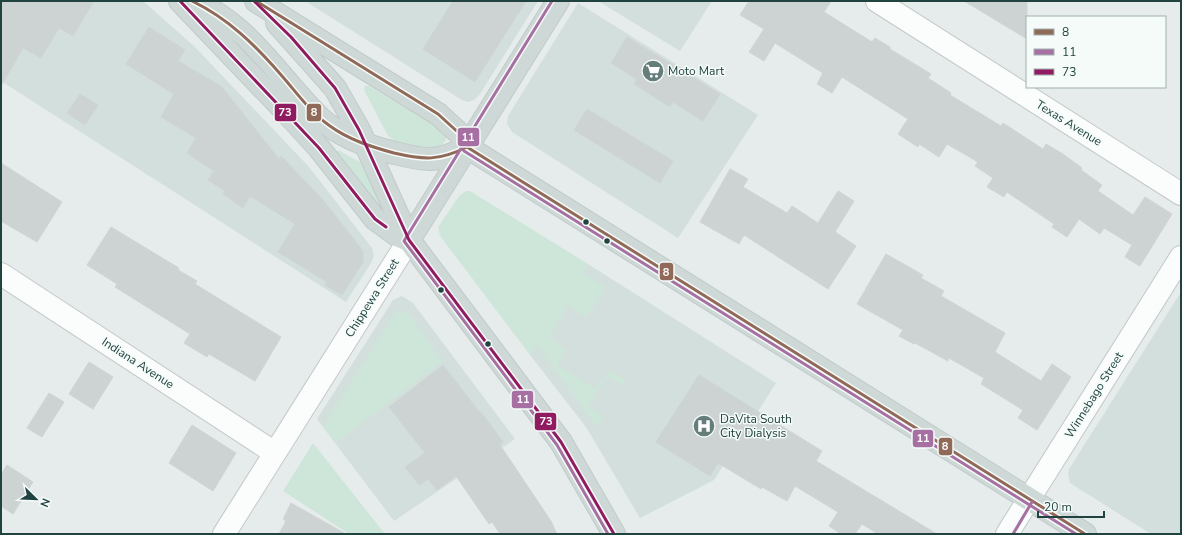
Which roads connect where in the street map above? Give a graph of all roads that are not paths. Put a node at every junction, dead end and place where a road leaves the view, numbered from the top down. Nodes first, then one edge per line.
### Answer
1 (180, 1) edge
2 (192, 1) edge
3 (255, 1) edge
4 (558, 1) edge
5 (877, 1) edge
6 (366, 144) junction
7 (467, 147) junction
8 (1181, 194) edge
9 (409, 240) junction
10 (1181, 257) edge
11 (1, 274) edge
12 (275, 452) junction
13 (1028, 499) junction
14 (224, 534) edge
15 (614, 534) edge
16 (1007, 534) edge
17 (1085, 534) edge

1 - 9 main road
2 - 6 main road
3 - 6 main road
3 - 7 main road
4 - 7 main road, Chippewa Street
5 - 8 street, Texas Avenue
6 - 7 main road
6 - 9 main road
7 - 9 main road, Chippewa Street
7 - 13 main road
9 - 12 street, Chippewa Street
9 - 15 main road
10 - 13 street, Winnebago Street
11 - 12 street, Indiana Avenue
12 - 14 street, Chippewa Street
13 - 16 street, Winnebago Street
13 - 17 main road

